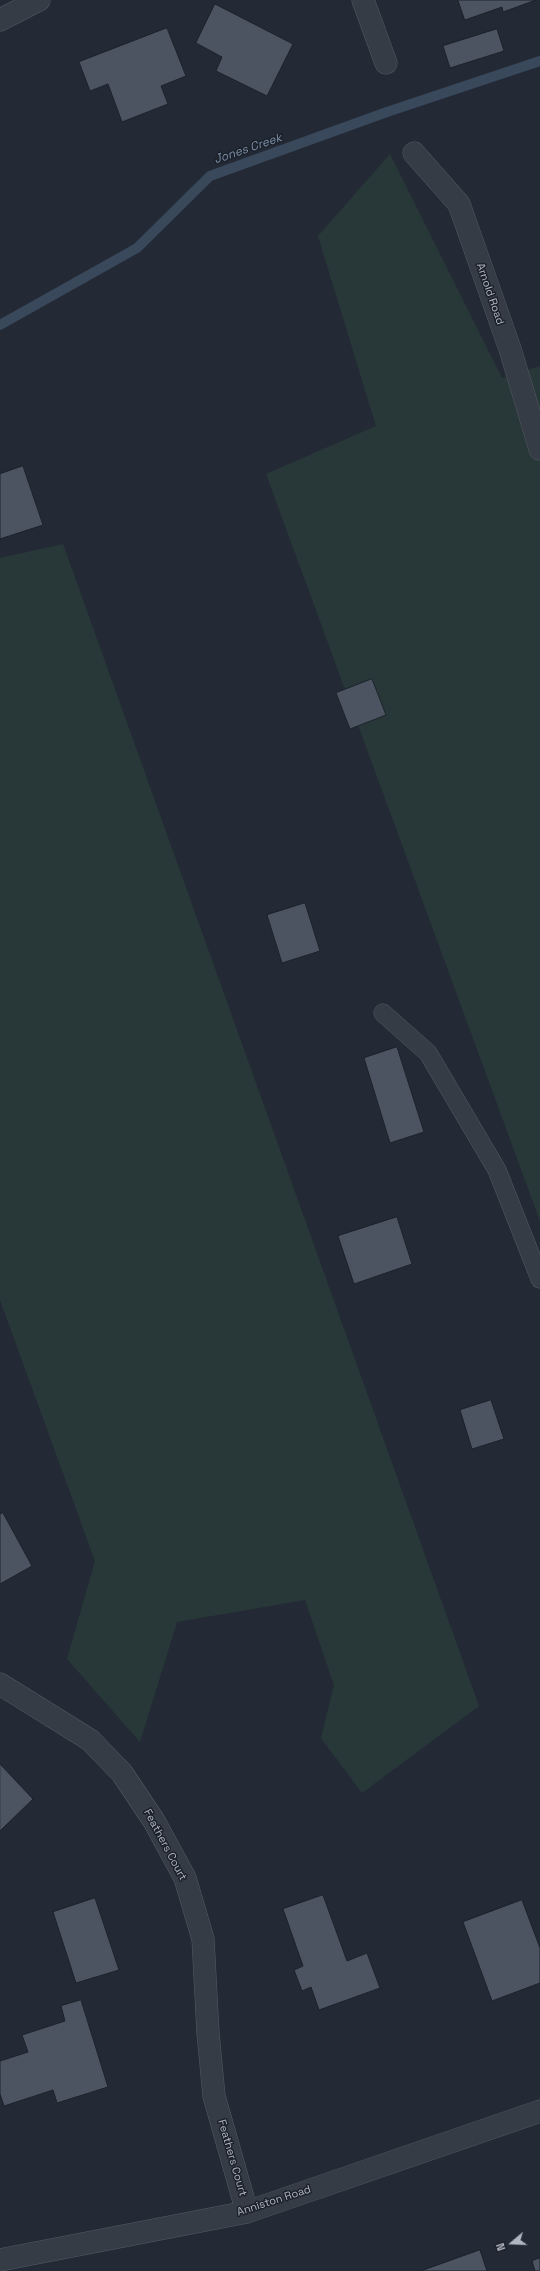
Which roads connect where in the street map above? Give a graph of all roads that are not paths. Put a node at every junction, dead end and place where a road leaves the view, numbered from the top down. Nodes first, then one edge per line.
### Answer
1 (39, 0) edge
2 (363, 0) edge
3 (0, 20) edge
4 (386, 63) dead end
5 (414, 153) dead end
6 (540, 449) edge
7 (383, 1013) dead end
8 (540, 1279) edge
9 (0, 1684) edge
10 (540, 2111) edge
11 (247, 2212) junction
12 (0, 2260) edge

1 - 3 street
2 - 4 street
5 - 6 street, Arnold Road
7 - 8 lane
9 - 11 street, Feathers Court
10 - 11 street, Anniston Road
11 - 12 street, Anniston Road

